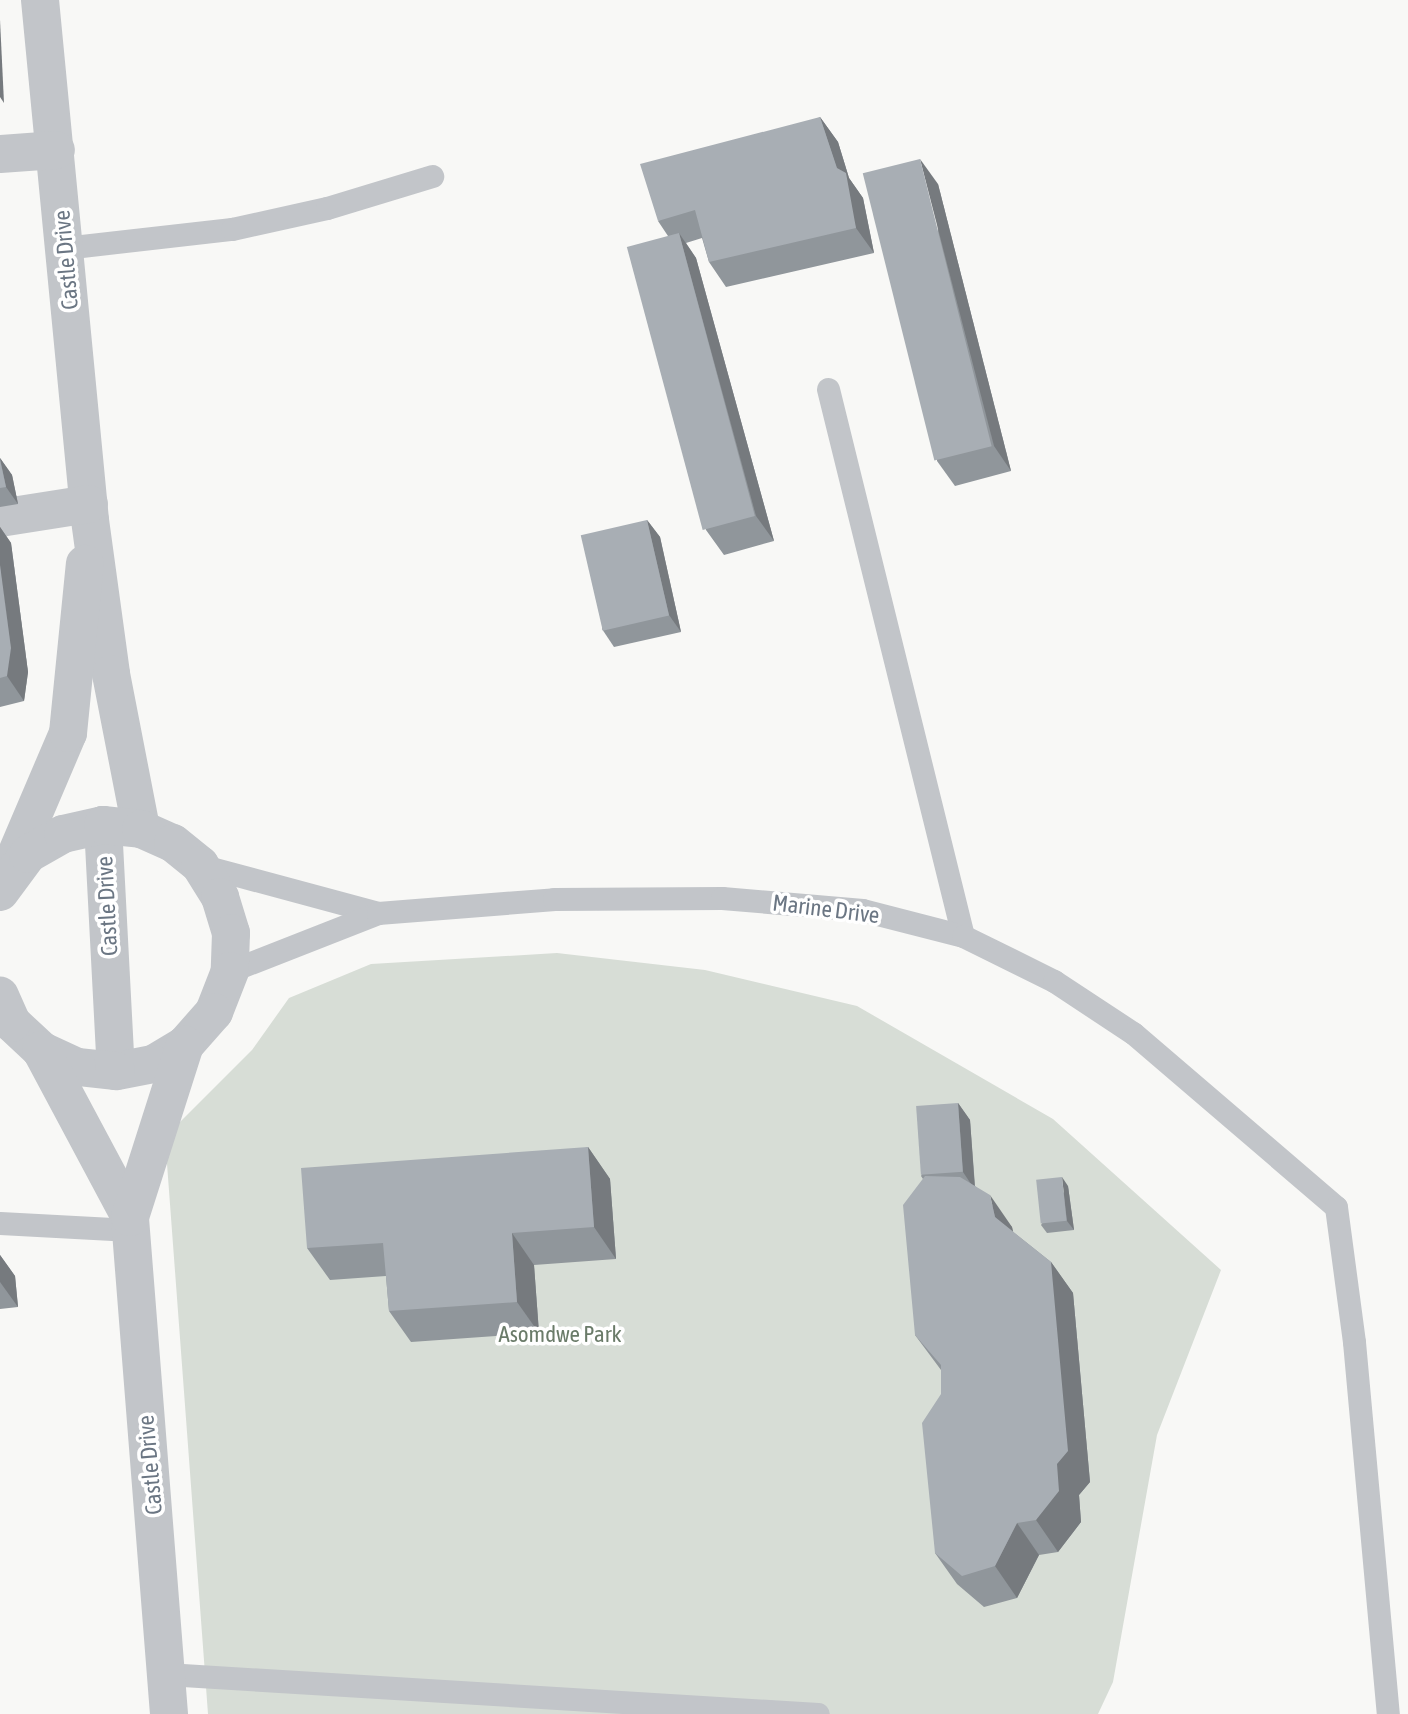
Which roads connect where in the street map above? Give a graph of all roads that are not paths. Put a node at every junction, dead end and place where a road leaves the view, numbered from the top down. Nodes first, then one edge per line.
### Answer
1 (40, 0) edge
2 (56, 150) junction
3 (0, 154) edge
4 (432, 176) dead end
5 (64, 248) junction
6 (828, 389) dead end
7 (90, 512) junction
8 (0, 518) edge
9 (103, 825) junction
10 (141, 829) junction
11 (200, 865) junction
12 (1, 889) edge
13 (378, 913) junction
14 (963, 936) junction
15 (230, 971) junction
16 (4, 1013) edge
17 (185, 1045) junction
18 (41, 1051) junction
19 (116, 1072) junction
20 (0, 1223) edge
21 (131, 1224) junction
22 (166, 1674) junction
23 (1395, 1710) edge
24 (169, 1714) edge
25 (818, 1714) edge

1 - 2 street, Castle Drive
2 - 3 street
2 - 5 street, Castle Drive
4 - 5 lane
5 - 7 street, Castle Drive
6 - 14 lane
7 - 8 street
7 - 10 street, Castle Drive
7 - 12 street, Castle Drive
9 - 10 street
9 - 12 street
9 - 19 street, Castle Drive
10 - 11 street
11 - 13 lane, Marine Drive
11 - 15 street
13 - 14 lane, Marine Drive
13 - 15 lane, Marine Drive
14 - 23 lane, Marine Drive
15 - 17 street
16 - 18 street
17 - 19 street
17 - 21 street, Castle Drive
18 - 19 street
18 - 21 street, Castle Drive
20 - 21 lane
21 - 22 street, Castle Drive
22 - 24 street, Castle Drive
22 - 25 lane

